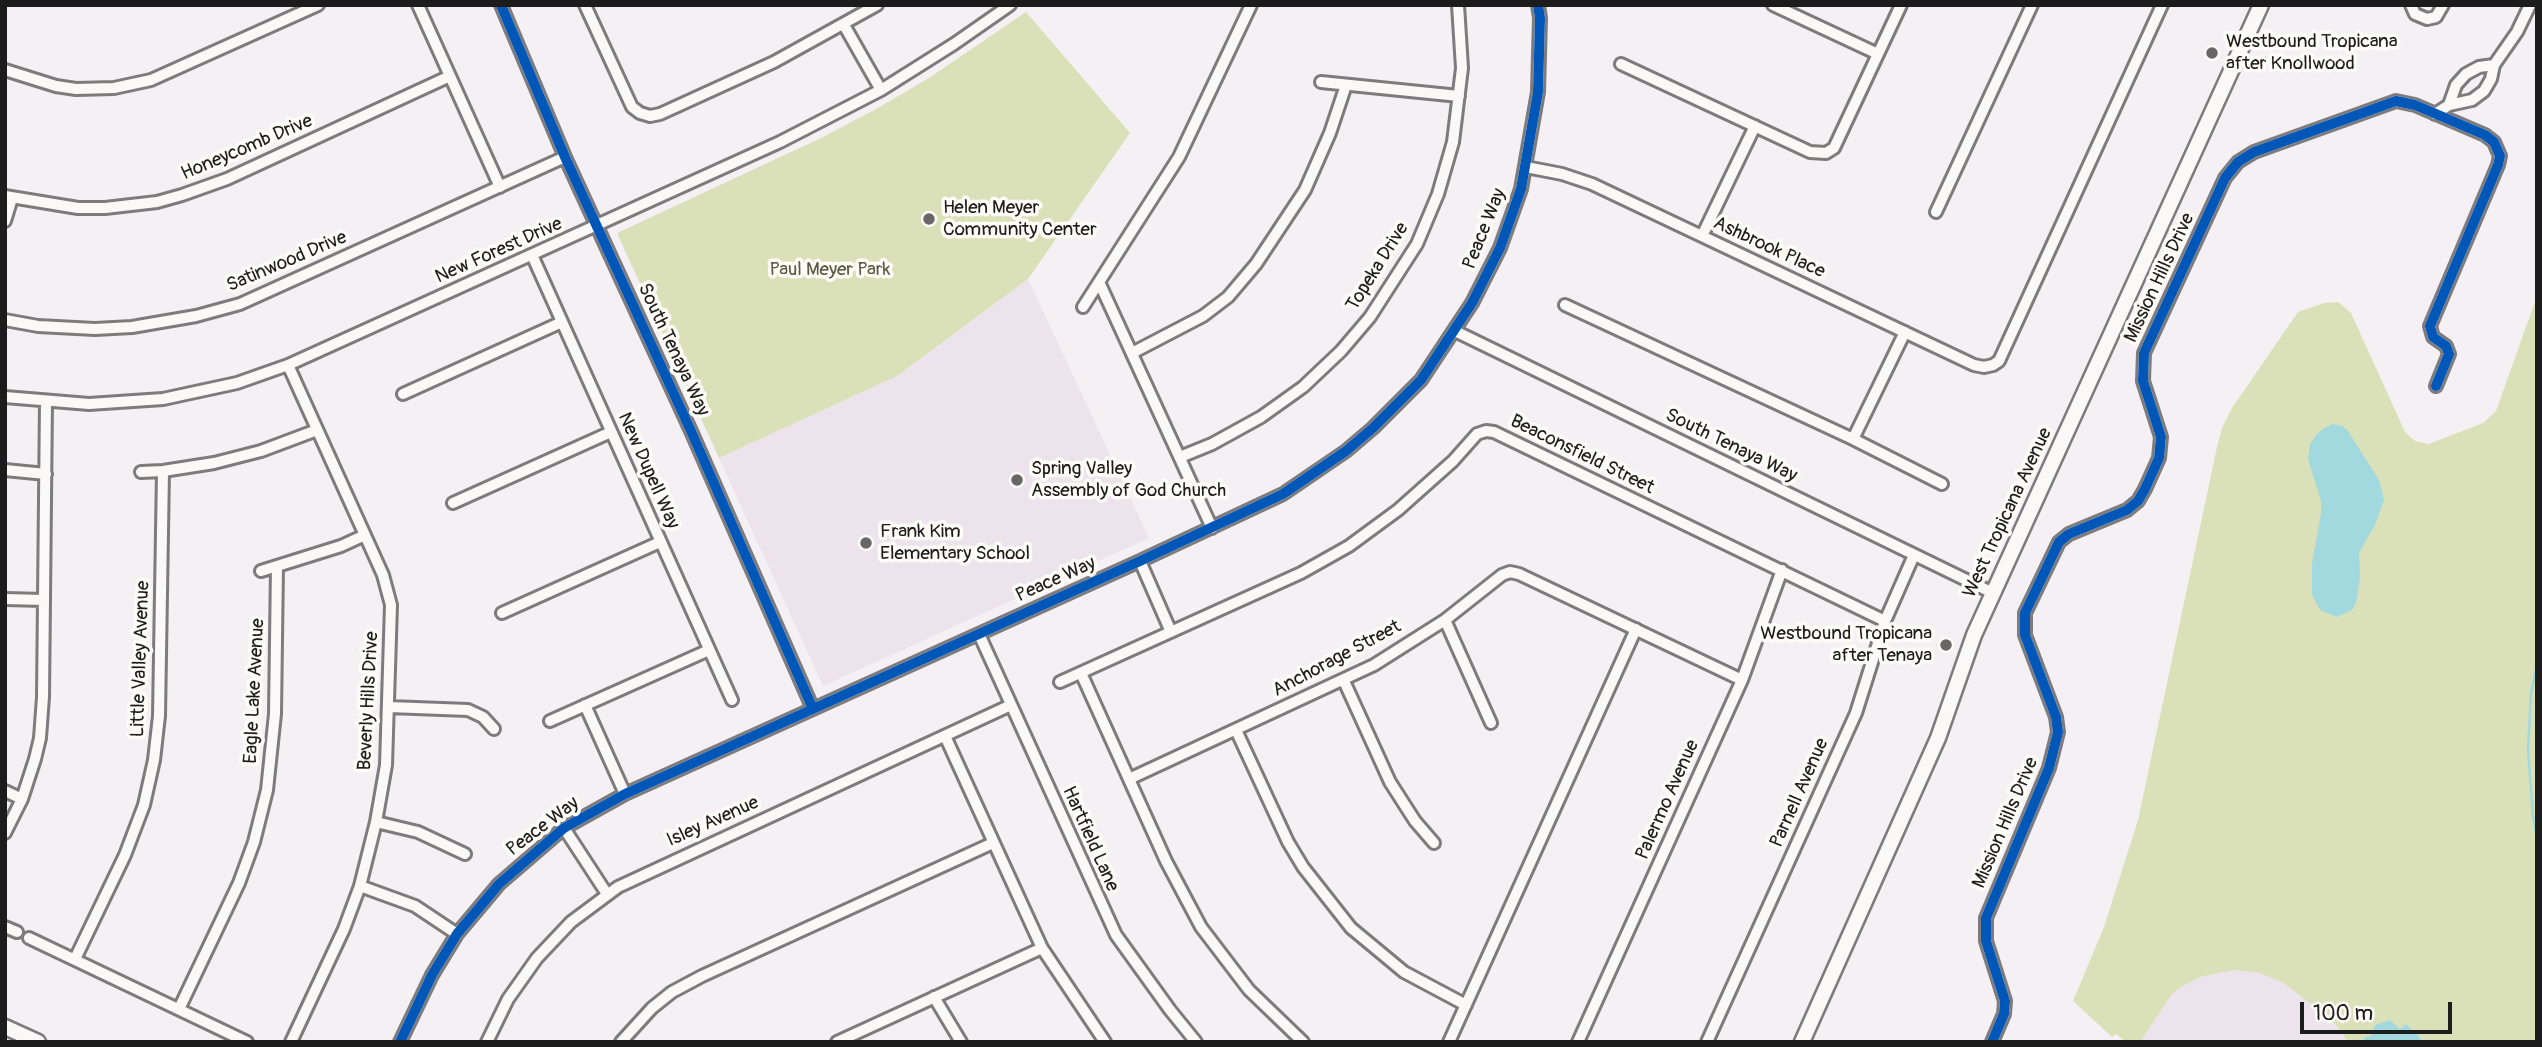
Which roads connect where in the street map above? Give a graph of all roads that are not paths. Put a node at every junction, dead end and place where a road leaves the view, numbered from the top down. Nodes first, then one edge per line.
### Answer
1 (318, 5) edge
2 (418, 5) edge
3 (501, 5) edge
4 (585, 5) edge
5 (877, 5) edge
6 (1010, 5) edge
7 (1251, 5) edge
8 (1458, 5) edge
9 (1538, 5) edge
10 (1773, 5) edge
11 (1901, 5) edge
12 (2032, 5) edge
13 (2162, 5) edge
14 (2261, 5) edge
15 (2412, 5) edge
16 (2443, 5) edge
17 (2529, 5) edge
18 (844, 25) junction
19 (1878, 54) junction
20 (1621, 64) dead end
21 (2494, 65) junction
22 (5, 69) edge
23 (450, 76) junction
24 (1321, 82) dead end
25 (1346, 85) junction
26 (881, 90) junction
27 (1459, 96) junction
28 (2449, 105) junction
29 (2435, 114) junction
30 (1755, 126) junction
31 (565, 157) junction
32 (1526, 167) junction
33 (500, 187) junction
34 (8, 197) edge
35 (1937, 212) dead end
36 (5, 221) edge
37 (596, 226) junction
38 (1702, 236) junction
39 (532, 256) junction
40 (1099, 282) junction
41 (1565, 305) dead end
42 (1083, 307) dead end
43 (5, 320) edge
44 (562, 322) junction
45 (1455, 331) junction
46 (1905, 332) junction
47 (1132, 353) junction
48 (288, 365) junction
49 (2436, 386) dead end
50 (403, 394) dead end
51 (5, 397) edge
52 (46, 401) junction
53 (317, 430) junction
54 (611, 432) junction
55 (1853, 439) junction
56 (1180, 457) junction
57 (5, 470) edge
58 (141, 471) dead end
59 (163, 471) junction
60 (46, 474) junction
61 (1942, 484) dead end
62 (453, 503) dead end
63 (1212, 528) junction
64 (365, 536) junction
65 (660, 541) junction
66 (1914, 555) junction
67 (1140, 561) junction
68 (277, 566) junction
69 (1783, 570) junction
70 (261, 571) dead end
71 (1993, 593) junction
72 (5, 599) edge
73 (44, 600) junction
74 (502, 613) dead end
75 (1445, 620) junction
76 (1885, 621) junction
77 (1636, 629) junction
78 (1171, 632) junction
79 (979, 635) junction
80 (709, 650) junction
81 (1081, 673) junction
82 (1742, 680) junction
83 (1344, 681) junction
84 (1059, 682) dead end
85 (732, 700) dead end
86 (585, 705) junction
87 (1011, 705) junction
88 (389, 707) junction
89 (813, 709) junction
90 (550, 721) dead end
91 (1491, 723) dead end
92 (494, 729) dead end
93 (1236, 730) junction
94 (945, 736) junction
95 (1129, 779) junction
96 (5, 791) edge
97 (625, 794) junction
98 (22, 799) junction
99 (376, 821) junction
100 (564, 828) junction
101 (5, 833) edge
102 (993, 843) junction
103 (1434, 843) dead end
104 (465, 854) dead end
105 (360, 886) junction
106 (607, 894) junction
107 (5, 927) edge
108 (17, 932) dead end
109 (457, 934) junction
110 (29, 937) dead end
111 (1042, 948) junction
112 (75, 959) junction
113 (934, 997) junction
114 (1466, 1005) junction
115 (179, 1009) junction
116 (5, 1027) edge
117 (38, 1042) edge
118 (247, 1042) edge
119 (291, 1042) edge
120 (400, 1042) edge
121 (487, 1042) edge
122 (621, 1042) edge
123 (836, 1042) edge
124 (961, 1042) edge
125 (1105, 1042) edge
126 (1196, 1042) edge
127 (1303, 1042) edge
128 (1449, 1042) edge
129 (1578, 1042) edge
130 (1707, 1042) edge
131 (1802, 1042) edge
132 (1992, 1042) edge

1 - 22 street
2 - 23 street
3 - 31 street, South Tenaya Way
4 - 18 street
5 - 18 street
6 - 26 street, New Forest Drive
7 - 40 street
8 - 27 street, Topeka Drive
9 - 32 street, Peace Way
10 - 19 street
11 - 19 street
12 - 35 street
13 - 46 street, Ashbrook Place
14 - 71 main road, West Tropicana Avenue
15 - 16 street
17 - 21 street
18 - 26 street
19 - 30 street
20 - 30 street
21 - 28 street
21 - 28 street
23 - 33 street
23 - 34 street, Honeycomb Drive
24 - 25 street
25 - 27 street
25 - 47 street
26 - 37 street, New Forest Drive
27 - 56 street, Topeka Drive
28 - 29 street
29 - 49 street, Mission Hills Drive
29 - 132 street, Mission Hills Drive
30 - 38 street
31 - 33 street, Satinwood Drive
31 - 37 street, South Tenaya Way
32 - 38 street, Ashbrook Place
32 - 45 street, Peace Way
33 - 43 street, Satinwood Drive
34 - 36 street
37 - 39 street, New Forest Drive
37 - 89 street, South Tenaya Way
38 - 46 street, Ashbrook Place
39 - 44 street, New Dupell Way
39 - 48 street, New Forest Drive
40 - 42 street
40 - 47 street
41 - 55 street
44 - 50 street
44 - 54 street, New Dupell Way
45 - 63 street, Peace Way
45 - 66 street, South Tenaya Way
46 - 55 street
47 - 56 street
48 - 52 street, New Forest Drive
48 - 53 street, Beverly Hills Drive
51 - 52 street, New Forest Drive
52 - 60 street
53 - 59 street
53 - 64 street, Beverly Hills Drive
54 - 62 street
54 - 65 street, New Dupell Way
55 - 61 street
56 - 63 street
57 - 60 street
58 - 59 street
59 - 112 street, Little Valley Avenue
60 - 73 street
63 - 67 street, Peace Way
64 - 68 street
64 - 88 street, Beverly Hills Drive
65 - 74 street
65 - 80 street, New Dupell Way
66 - 71 street, South Tenaya Way
66 - 76 street, Parnell Avenue
67 - 78 street
67 - 79 street, Peace Way
68 - 70 street
68 - 115 street, Eagle Lake Avenue
69 - 76 street, Beaconsfield Street
69 - 78 street, Beaconsfield Street
69 - 82 street, Palermo Avenue
71 - 131 main road, West Tropicana Avenue
72 - 73 street
73 - 98 street
75 - 77 street, Anchorage Street
75 - 83 street, Anchorage Street
75 - 91 street
76 - 130 street, Parnell Avenue
77 - 82 street, Anchorage Street
77 - 114 street
78 - 81 street, Beaconsfield Street
79 - 87 street, Hartfield Lane
79 - 89 street, Peace Way
80 - 85 street, New Dupell Way
80 - 86 street
81 - 84 street, Beaconsfield Street
81 - 95 street
82 - 129 street, Palermo Avenue
83 - 93 street, Anchorage Street
83 - 103 street
86 - 90 street
86 - 97 street
87 - 94 street, Isley Avenue
87 - 126 street, Hartfield Lane
88 - 92 street
88 - 99 street, Beverly Hills Drive
89 - 97 street, Peace Way
93 - 95 street, Anchorage Street
93 - 114 street
94 - 102 street
94 - 106 street, Isley Avenue
95 - 127 street
96 - 98 street
97 - 100 street, Peace Way
98 - 101 street
99 - 104 street
99 - 105 street, Beverly Hills Drive
100 - 106 street
100 - 109 street, Peace Way
102 - 111 street
102 - 122 street
105 - 109 street
105 - 119 street, Beverly Hills Drive
106 - 121 street, Isley Avenue
107 - 108 street
109 - 120 street, Peace Way
110 - 112 street
111 - 113 street
111 - 125 street
112 - 115 street
113 - 123 street
113 - 124 street
114 - 128 street
115 - 118 street
116 - 117 main road

